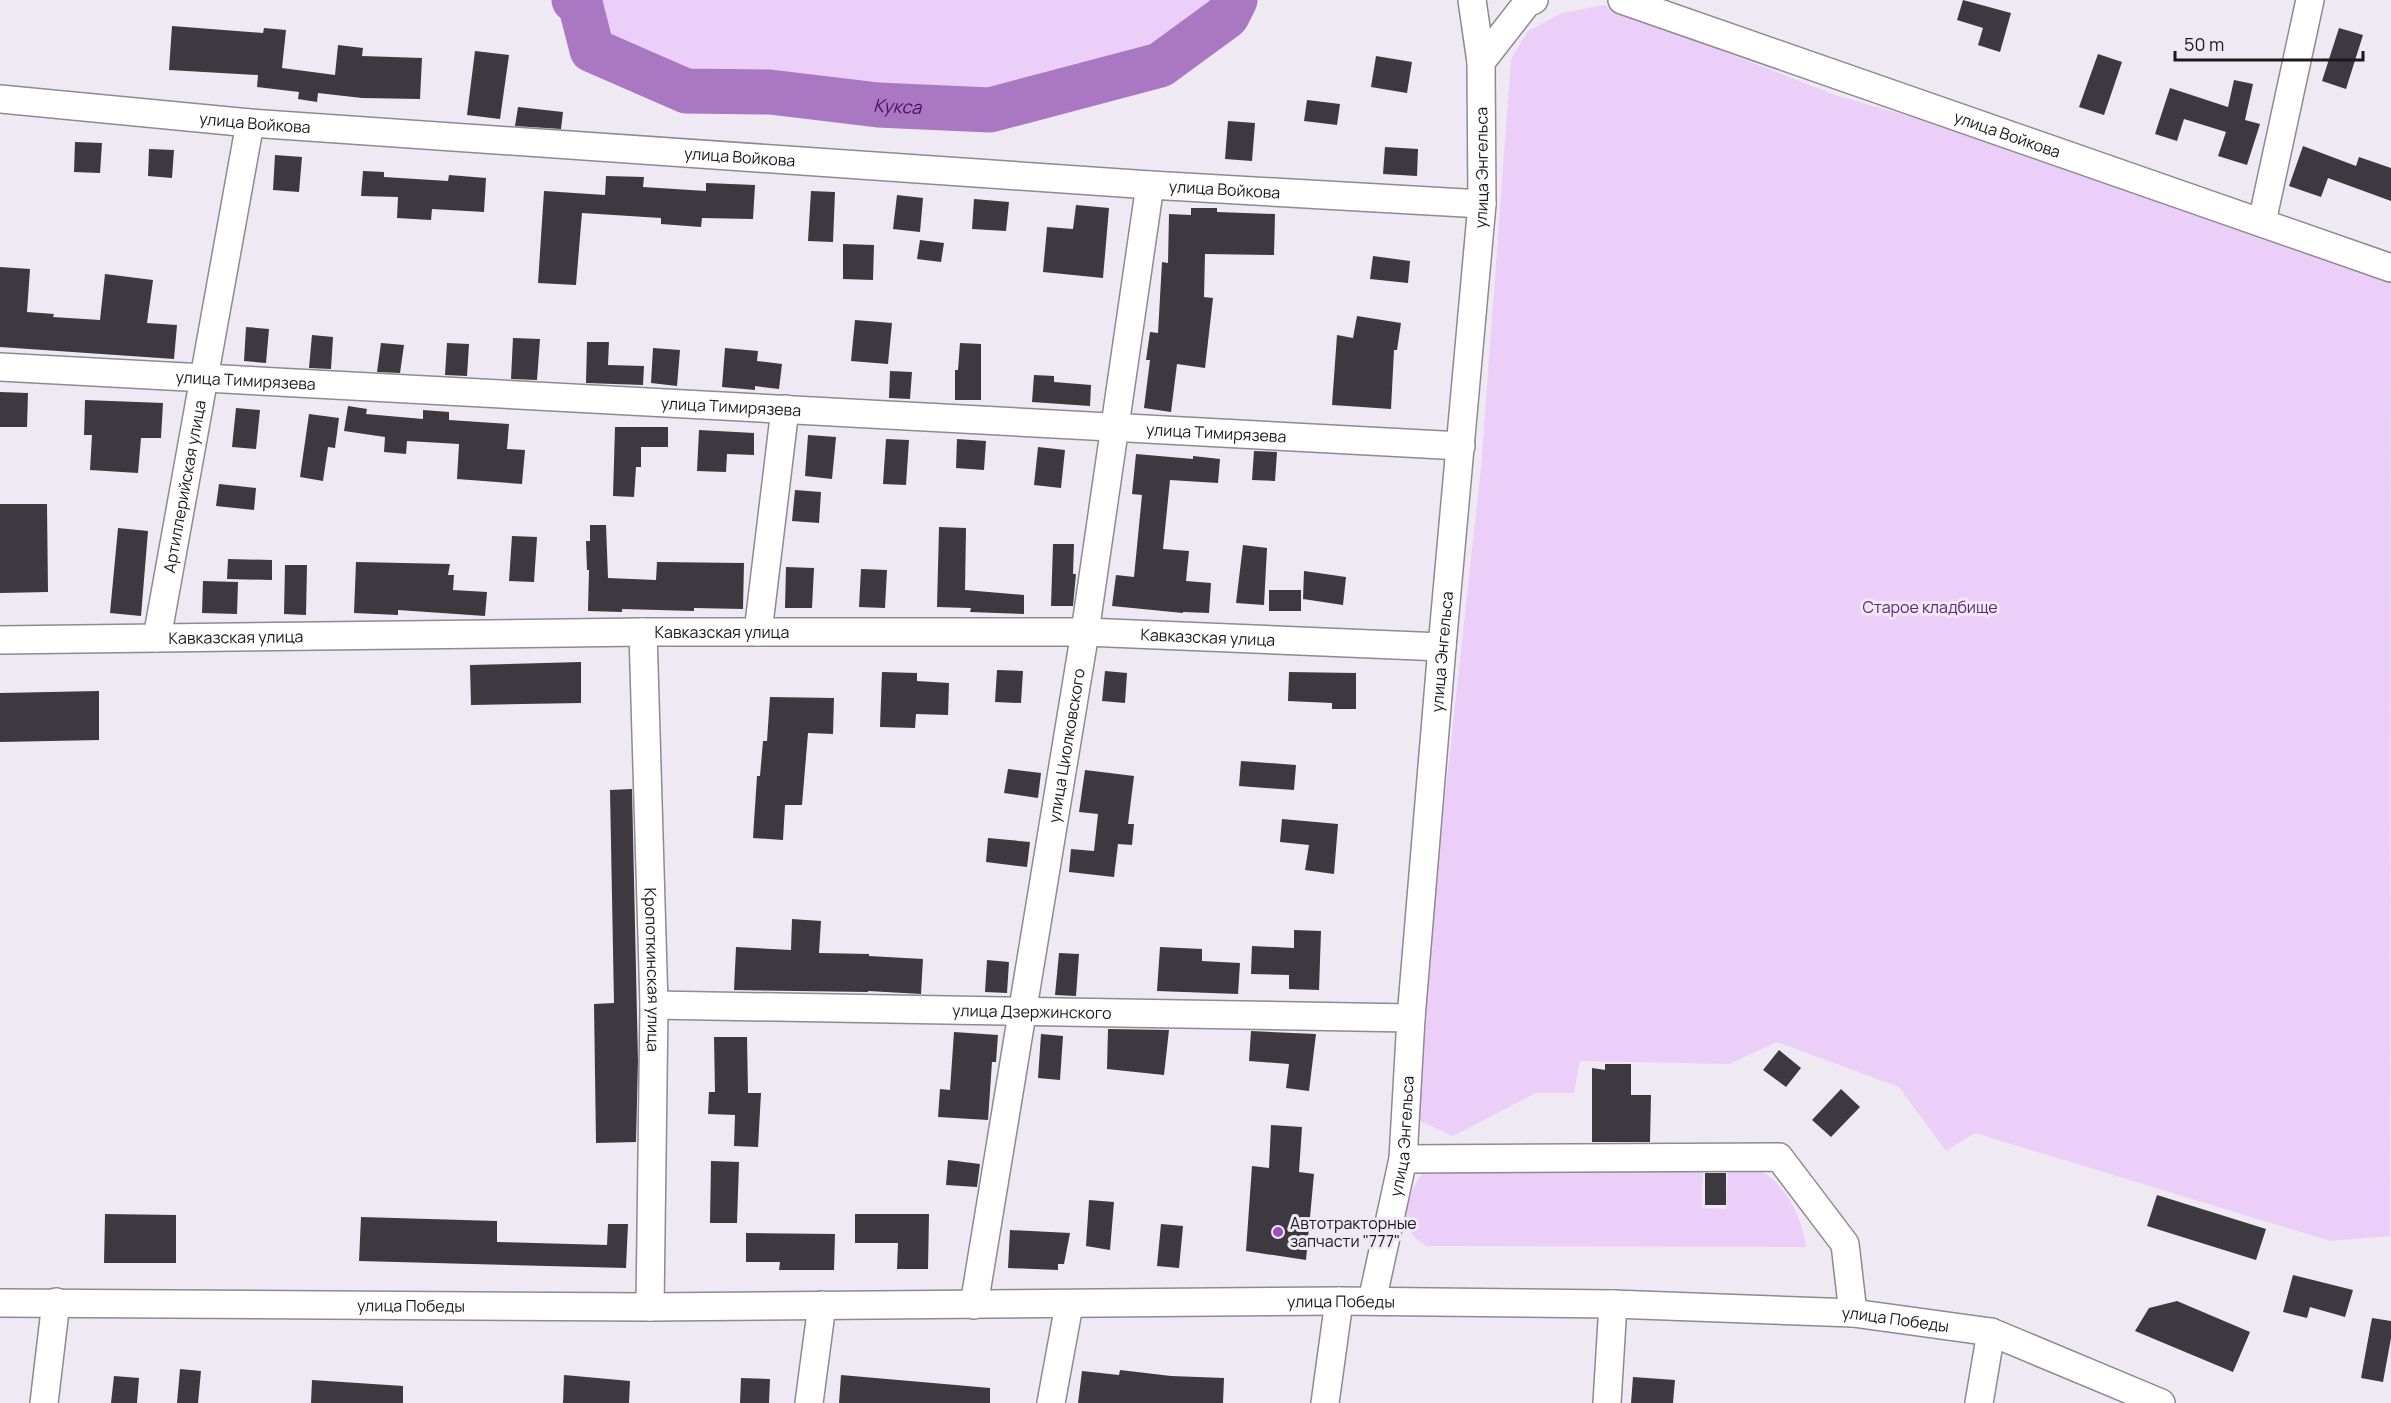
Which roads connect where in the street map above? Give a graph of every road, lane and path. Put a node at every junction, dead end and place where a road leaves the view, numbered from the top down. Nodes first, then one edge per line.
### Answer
1 (1472, 0) edge
2 (1534, 0) edge
3 (1622, 0) edge
4 (2310, 0) edge
5 (1481, 62) junction
6 (0, 99) edge
7 (250, 123) junction
8 (1150, 185) junction
9 (1482, 204) junction
10 (2262, 222) junction
11 (2391, 268) edge
12 (0, 367) edge
13 (204, 377) junction
14 (785, 409) junction
15 (1114, 427) junction
16 (1461, 446) junction
17 (643, 632) junction
18 (758, 632) junction
19 (1085, 632) junction
20 (157, 638) junction
21 (0, 640) edge
22 (1442, 647) junction
23 (654, 1005) junction
24 (1024, 1012) junction
25 (1411, 1018) junction
26 (1403, 1159) junction
27 (1340, 1301) junction
28 (1372, 1301) junction
29 (56, 1302) junction
30 (0, 1303) edge
31 (1613, 1304) junction
32 (822, 1305) junction
33 (974, 1305) junction
34 (1069, 1305) junction
35 (650, 1307) junction
36 (1853, 1313) junction
37 (1991, 1332) junction
38 (44, 1403) edge
39 (809, 1403) edge
40 (1051, 1403) edge
41 (1325, 1403) edge
42 (1607, 1403) edge
43 (1979, 1403) edge
44 (2162, 1403) edge

1 - 5 street, улица Энгельса
2 - 5 street
3 - 10 street, улица Войкова
4 - 10 street
5 - 9 street, улица Энгельса
6 - 7 street, улица Войкова
7 - 8 street, улица Войкова
7 - 13 street, Артиллерийская улица
8 - 9 street, улица Войкова
8 - 15 street, улица Циолковского
9 - 16 street, улица Энгельса
10 - 11 street, улица Войкова
12 - 13 street, улица Тимирязева
13 - 14 street, улица Тимирязева
13 - 20 street, Артиллерийская улица
14 - 15 street, улица Тимирязева
14 - 18 street
15 - 16 street, улица Тимирязева
15 - 19 street, улица Циолковского
16 - 22 street, улица Энгельса
17 - 18 street, Кавказская улица
17 - 20 street, Кавказская улица
17 - 23 street, Кропоткинская улица
18 - 19 street, Кавказская улица
19 - 22 street, Кавказская улица
19 - 24 street, улица Циолковского
20 - 21 street, Кавказская улица
22 - 25 street, улица Энгельса
23 - 24 street, улица Дзержинского
23 - 35 street, Кропоткинская улица
24 - 25 street, улица Дзержинского
24 - 33 street, улица Циолковского
25 - 26 street, улица Энгельса
26 - 28 street, улица Энгельса
26 - 36 street
27 - 28 street, улица Победы
27 - 34 street, улица Победы
27 - 41 street
28 - 31 street, улица Победы
29 - 30 street, улица Победы
29 - 35 street, улица Победы
29 - 38 street
31 - 36 street, улица Победы
31 - 42 street
32 - 33 street, улица Победы
32 - 35 street, улица Победы
32 - 39 street
33 - 34 street, улица Победы
34 - 40 street
36 - 37 street, улица Победы
37 - 43 street
37 - 44 street, улица Победы

